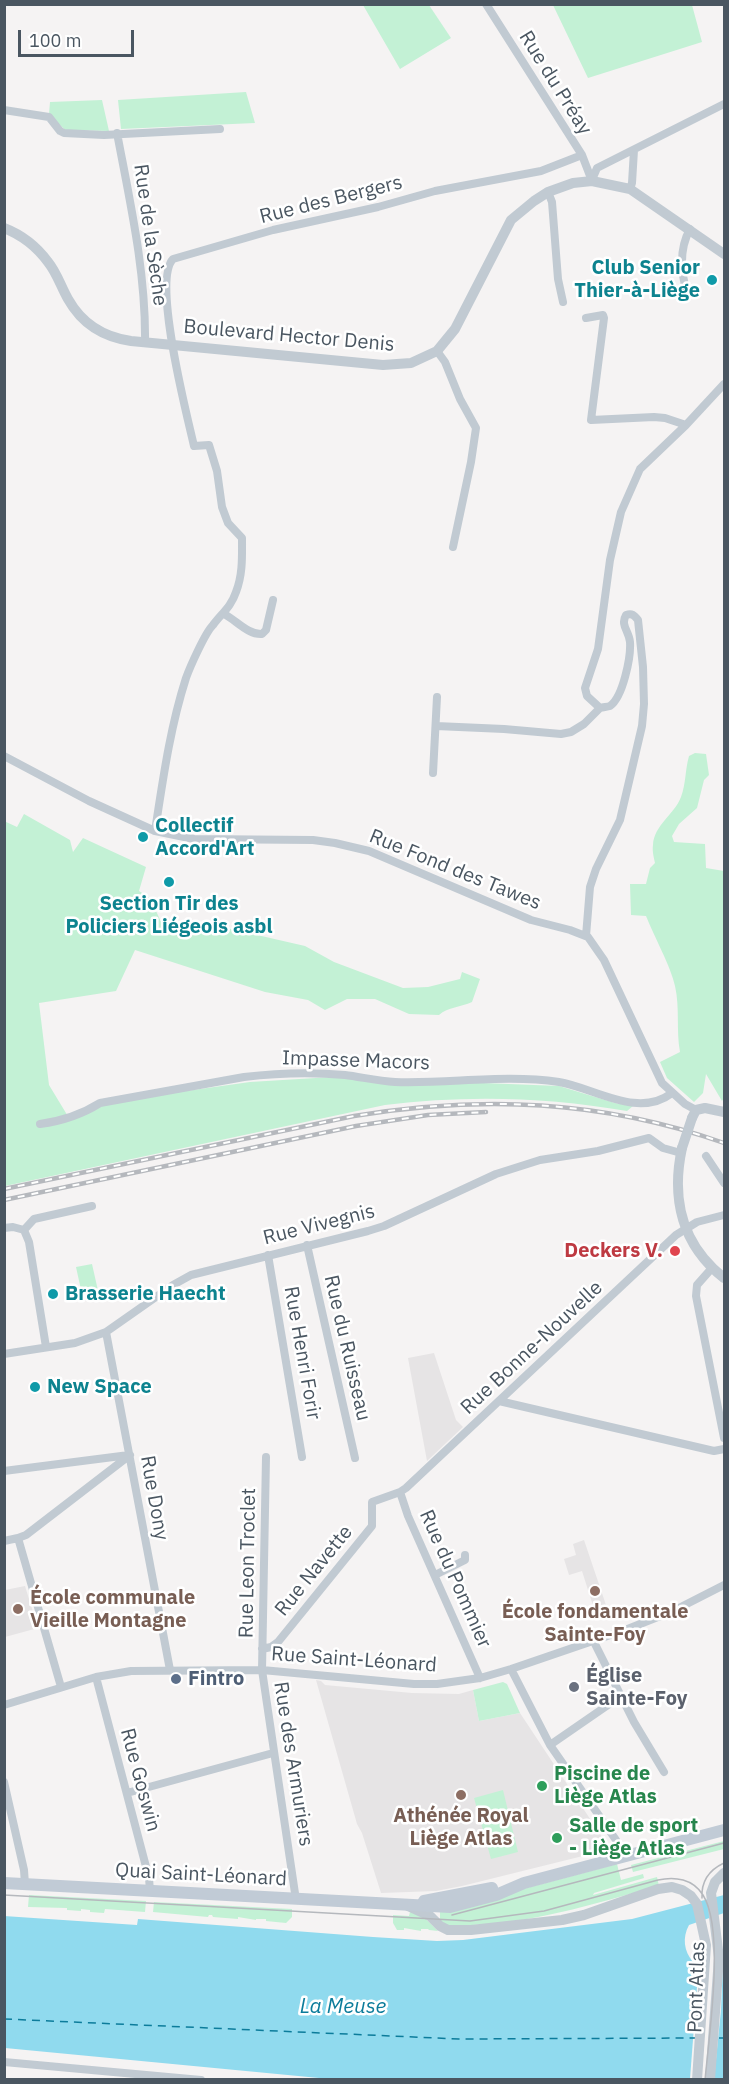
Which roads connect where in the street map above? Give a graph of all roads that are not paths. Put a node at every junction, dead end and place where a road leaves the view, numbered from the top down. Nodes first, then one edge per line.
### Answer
1 (486, 4) edge
2 (724, 104) edge
3 (4, 110) edge
4 (220, 129) dead end
5 (117, 134) junction
6 (634, 150) junction
7 (582, 155) junction
8 (591, 181) junction
9 (630, 189) junction
10 (548, 192) junction
11 (4, 228) edge
12 (690, 230) junction
13 (724, 254) edge
14 (687, 293) dead end
15 (563, 302) dead end
16 (585, 318) dead end
17 (145, 342) junction
18 (171, 344) junction
19 (437, 351) junction
20 (724, 384) edge
21 (686, 425) junction
22 (453, 547) dead end
23 (273, 600) dead end
24 (224, 614) junction
25 (437, 697) dead end
26 (600, 708) junction
27 (436, 726) junction
28 (4, 756) edge
29 (433, 773) dead end
30 (155, 831) junction
31 (586, 936) junction
32 (672, 1093) junction
33 (724, 1112) edge
34 (694, 1114) junction
35 (40, 1124) dead end
36 (681, 1151) junction
37 (706, 1156) dead end
38 (724, 1183) edge
39 (92, 1206) dead end
40 (724, 1215) edge
41 (686, 1227) junction
42 (4, 1228) edge
43 (24, 1230) junction
44 (307, 1245) junction
45 (268, 1255) junction
46 (712, 1268) junction
47 (724, 1278) edge
48 (106, 1332) junction
49 (46, 1347) junction
50 (4, 1354) edge
51 (499, 1401) junction
52 (724, 1438) edge
53 (724, 1449) edge
54 (129, 1455) junction
55 (266, 1457) dead end
56 (302, 1457) dead end
57 (355, 1458) dead end
58 (4, 1471) edge
59 (400, 1492) junction
60 (18, 1538) junction
61 (4, 1541) edge
62 (465, 1555) dead end
63 (435, 1575) junction
64 (724, 1585) edge
65 (594, 1642) junction
66 (262, 1649) junction
67 (511, 1669) junction
68 (170, 1670) junction
69 (262, 1670) junction
70 (96, 1677) junction
71 (480, 1678) junction
72 (61, 1687) junction
73 (621, 1696) junction
74 (4, 1705) edge
75 (550, 1745) junction
76 (273, 1753) junction
77 (664, 1772) dead end
78 (4, 1782) edge
79 (127, 1793) junction
80 (724, 1830) edge
81 (622, 1856) junction
82 (724, 1873) edge
83 (4, 1883) edge
84 (25, 1884) junction
85 (512, 1888) junction
86 (150, 1891) junction
87 (464, 1894) junction
88 (296, 1900) junction
89 (695, 1900) joint
90 (402, 1906) junction
91 (438, 1907) junction
92 (435, 1922) junction
93 (721, 1938) edge
94 (4, 2062) edge
95 (201, 2079) edge
96 (697, 2079) edge
97 (710, 2079) edge

1 - 7 street, Rue du Préay
2 - 6 street
3 - 5 street
4 - 5 street
5 - 17 street, Rue de la Sèche
6 - 8 street
6 - 9 street
7 - 8 street, Rue du Préay
7 - 18 street, Rue des Bergers
8 - 9 street, Boulevard Hector Denis
8 - 10 street, Boulevard Hector Denis
9 - 12 street, Boulevard Hector Denis
10 - 15 street
10 - 19 street, Boulevard Hector Denis
11 - 17 street, Boulevard Hector Denis
12 - 13 street, Boulevard Hector Denis
12 - 14 street
16 - 21 street
17 - 18 street, Boulevard Hector Denis
18 - 19 street, Boulevard Hector Denis
18 - 24 street
19 - 22 street
20 - 21 street
21 - 26 street
23 - 24 street
24 - 30 street
25 - 27 street
26 - 27 street
26 - 31 street
27 - 29 street
28 - 30 street, Rue Fond des Tawes
30 - 31 street, Rue Fond des Tawes
31 - 32 street
32 - 34 street
32 - 35 street, Impasse Macors
33 - 34 street
34 - 36 street, bridge
36 - 41 street
36 - 44 street, Rue Vivegnis
37 - 38 street
39 - 43 street
40 - 41 street
41 - 46 street
41 - 51 street, Rue Bonne-Nouvelle
42 - 43 street
43 - 49 street
44 - 45 street, Rue Vivegnis
44 - 57 street, Rue du Ruisseau
45 - 48 street, Rue Vivegnis
45 - 56 street, Rue Henri Forir
46 - 47 street
46 - 52 street
48 - 49 street, Rue Vivegnis
48 - 54 street, Rue Dony
49 - 50 street, Rue Vivegnis
51 - 53 street
51 - 59 street, Rue Bonne-Nouvelle
54 - 58 street
54 - 60 street
54 - 68 street, Rue Dony
55 - 66 street, Rue Leon Troclet
59 - 63 street, Rue du Pommier
59 - 66 street, Rue Navette
60 - 61 street
60 - 72 street
62 - 63 street
63 - 71 street, Rue du Pommier
64 - 65 street, Rue Saint-Léonard
65 - 67 street, Rue Saint-Léonard
65 - 73 street
66 - 69 street, Rue Leon Troclet
67 - 71 street, Rue Saint-Léonard
67 - 75 street
68 - 69 street, Rue Saint-Léonard
68 - 70 street, Rue Saint-Léonard
69 - 71 street, Rue Saint-Léonard
69 - 76 street, Rue des Armuriers
70 - 72 street, Rue Saint-Léonard
70 - 79 street, Rue Goswin
72 - 74 street, Rue Saint-Léonard
73 - 75 street
73 - 77 street
75 - 81 street
76 - 79 street
76 - 88 street, Rue des Armuriers
78 - 84 street
79 - 86 street, Rue Goswin
80 - 81 main road, Quai Saint-Léonard
81 - 85 main road, Quai Saint-Léonard
82 - 93 street, Pont Atlas
83 - 84 main road, Quai Saint-Léonard
84 - 86 main road, Quai Saint-Léonard
85 - 87 main road, Quai Saint-Léonard
85 - 91 main road, Quai Saint-Léonard
86 - 88 main road, Quai Saint-Léonard
87 - 90 main road, Quai Saint-Léonard
87 - 91 street
88 - 90 main road, Quai Saint-Léonard
89 - 92 street, Quai Saint-Léonard
89 - 96 street, Pont Atlas
90 - 91 main road, Quai Saint-Léonard
90 - 92 street, Quai Saint-Léonard
91 - 92 street
93 - 97 street, Pont Atlas
94 - 95 street

